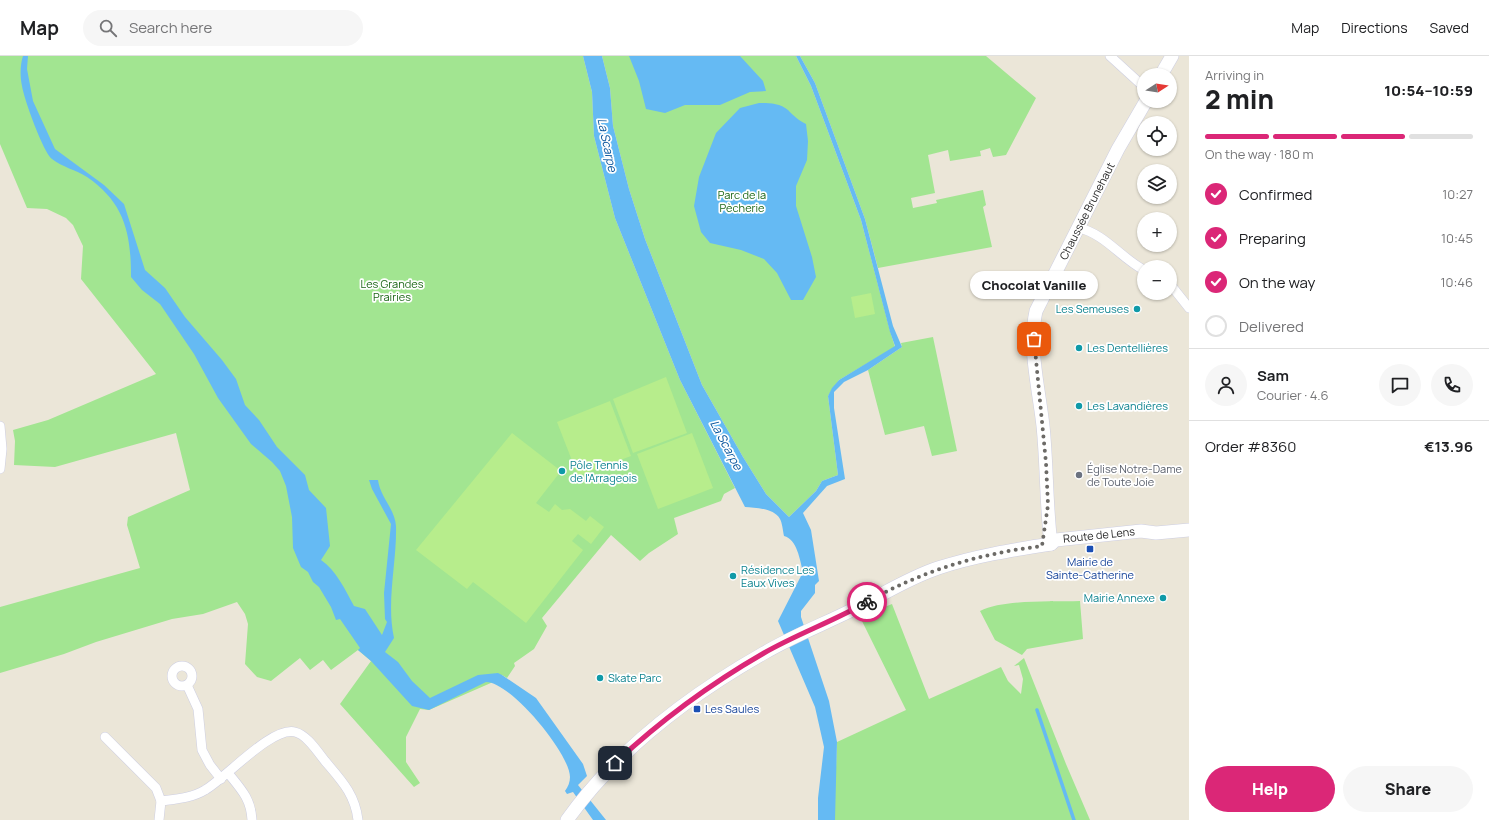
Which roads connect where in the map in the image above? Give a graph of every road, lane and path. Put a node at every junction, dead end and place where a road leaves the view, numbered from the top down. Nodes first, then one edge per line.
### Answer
1 (1110, 56) edge
2 (1172, 56) edge
3 (1165, 68) edge
4 (1137, 80) edge
5 (1142, 108) edge
6 (1079, 228) junction
7 (1137, 266) edge
8 (1177, 293) edge
9 (1189, 308) edge
10 (0, 426) edge
11 (0, 469) edge
12 (1189, 530) edge
13 (1046, 545) junction
14 (187, 685) dead end
15 (105, 737) dead end
16 (228, 773) junction
17 (221, 779) junction
18 (161, 801) junction
19 (159, 820) edge
20 (252, 820) edge
21 (358, 820) edge
22 (568, 820) edge

1 - 4 street
2 - 3 main road
5 - 6 main road, Chaussée Brunehaut
6 - 7 street
6 - 13 main road, Chaussée Brunehaut
8 - 9 street
10 - 11 street
12 - 13 main road, Route de Lens
13 - 22 main road, Route de Lens
14 - 17 street
15 - 18 street
16 - 17 street
16 - 20 street
16 - 21 street
17 - 18 street
18 - 19 street

